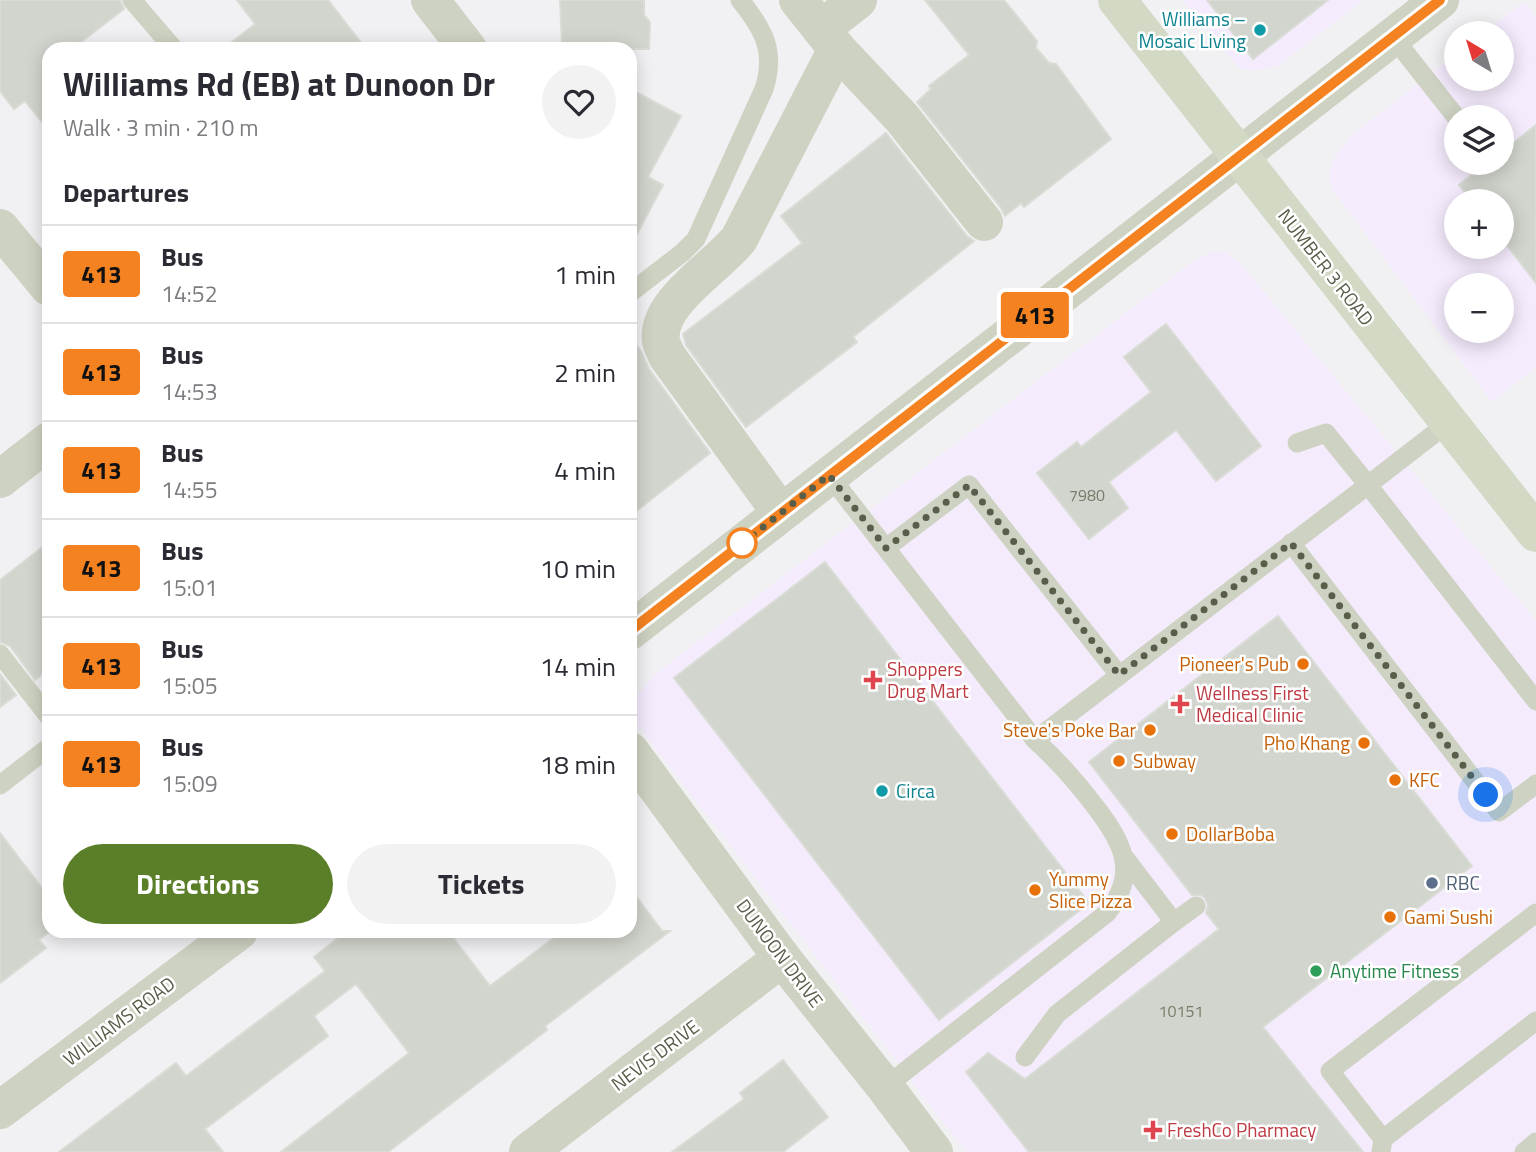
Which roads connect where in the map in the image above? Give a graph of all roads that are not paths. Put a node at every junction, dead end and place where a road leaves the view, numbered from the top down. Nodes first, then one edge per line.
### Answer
1 (132, 0) edge
2 (430, 0) edge
3 (740, 0) edge
4 (858, 0) edge
5 (1117, 0) edge
6 (1440, 0) edge
7 (818, 26) edge
8 (1393, 37) junction
9 (168, 42) edge
10 (463, 42) edge
11 (1447, 105) edge
12 (1239, 157) junction
13 (984, 222) dead end
14 (0, 228) edge
15 (42, 279) edge
16 (637, 288) edge
17 (1448, 423) junction
18 (1297, 443) dead end
19 (42, 446) edge
20 (829, 475) junction
21 (0, 479) edge
22 (1368, 485) junction
23 (781, 513) junction
24 (1533, 522) edge
25 (1291, 543) junction
26 (886, 548) junction
27 (637, 626) edge
28 (0, 654) edge
29 (1119, 675) junction
30 (1536, 701) edge
31 (42, 708) edge
32 (1035, 740) junction
33 (42, 752) edge
34 (637, 761) edge
35 (1536, 784) edge
36 (0, 785) edge
37 (1125, 858) junction
38 (1196, 906) dead end
39 (1536, 914) edge
40 (1174, 922) junction
41 (230, 938) edge
42 (782, 958) junction
43 (1536, 1021) edge
44 (1025, 1057) dead end
45 (885, 1087) junction
46 (0, 1111) edge
47 (1536, 1142) edge
48 (1382, 1146) edge
49 (528, 1152) edge
50 (934, 1152) edge
51 (1524, 1152) edge

1 - 9 lane
2 - 10 street
3 - 16 lane
4 - 7 street
5 - 12 main road, NUMBER 3 ROAD
6 - 8 street
7 - 13 street
7 - 23 street
8 - 11 lane
8 - 12 street
12 - 17 main road, NUMBER 3 ROAD
12 - 20 street
14 - 15 street
17 - 22 lane
17 - 24 main road, NUMBER 3 ROAD
18 - 22 lane
19 - 21 street
20 - 23 street
20 - 26 lane
22 - 25 lane
22 - 30 lane
23 - 27 street
25 - 29 lane
25 - 35 lane
26 - 29 lane
26 - 32 lane
28 - 31 lane
29 - 32 lane
32 - 37 lane
33 - 36 lane
34 - 42 street, DUNOON DRIVE
37 - 40 lane
37 - 45 lane
38 - 40 lane
39 - 48 lane
40 - 44 lane
41 - 46 street, WILLIAMS ROAD
42 - 45 street, DUNOON DRIVE
42 - 49 street, NEVIS DRIVE
43 - 48 lane
45 - 50 street, DUNOON DRIVE
47 - 51 lane

